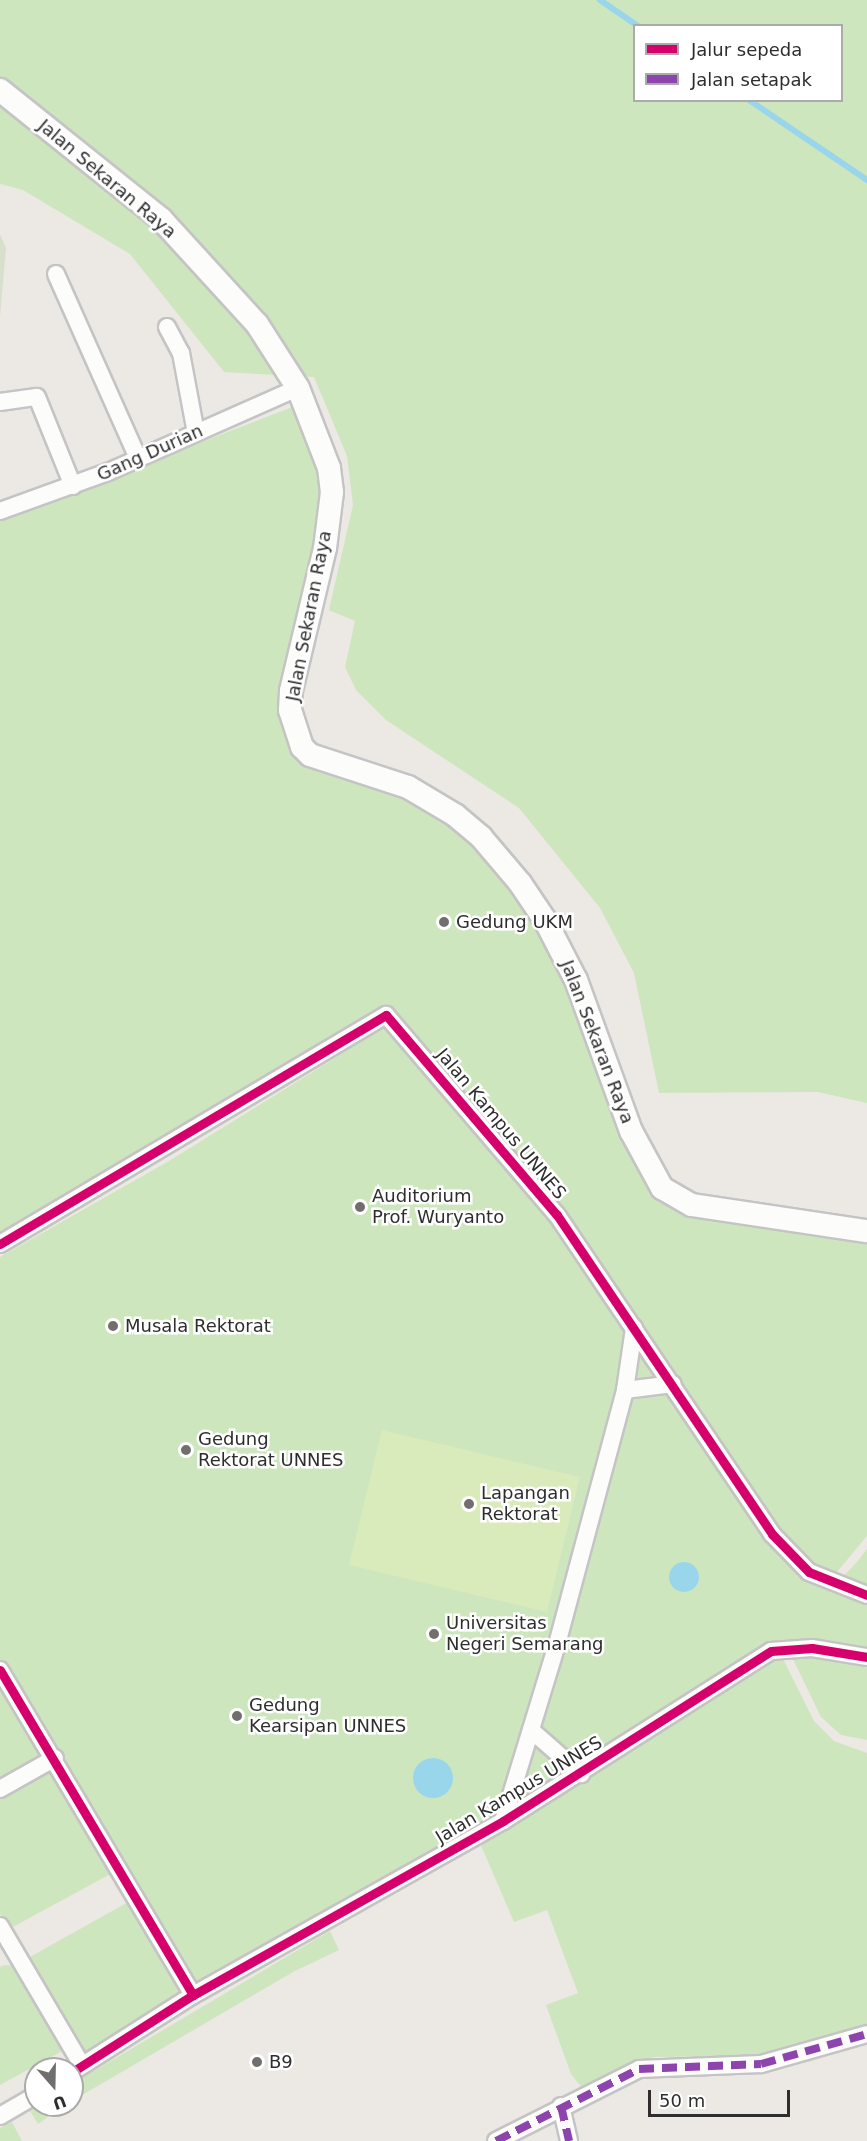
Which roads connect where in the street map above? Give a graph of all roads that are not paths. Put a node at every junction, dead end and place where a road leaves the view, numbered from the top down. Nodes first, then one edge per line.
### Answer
1 (0, 90) edge
2 (56, 274) dead end
3 (167, 327) dead end
4 (298, 388) junction
5 (0, 402) edge
6 (196, 433) junction
7 (138, 458) junction
8 (73, 486) junction
9 (0, 511) edge
10 (867, 1232) edge
11 (0, 1244) edge
12 (634, 1328) junction
13 (673, 1384) junction
14 (625, 1390) junction
15 (867, 1595) edge
16 (867, 1657) edge
17 (0, 1670) edge
18 (531, 1730) junction
19 (55, 1758) junction
20 (581, 1774) junction
21 (0, 1789) edge
22 (503, 1821) junction
23 (0, 1926) edge
24 (193, 1995) junction
25 (867, 2034) edge
26 (71, 2057) edge
27 (84, 2064) edge
28 (24, 2101) edge
29 (561, 2106) junction
30 (0, 2116) edge
31 (496, 2141) edge
32 (569, 2141) edge

1 - 4 main road, Jalan Sekaran Raya
2 - 7 street
3 - 6 street
4 - 6 street, Gang Durian
4 - 10 main road, Jalan Sekaran Raya
5 - 8 street
6 - 7 street, Gang Durian
7 - 8 street, Gang Durian
8 - 9 street, Gang Durian
11 - 12 street, Jalan Kampus UNNES
12 - 13 street, Jalan Kampus UNNES
12 - 14 street, Jalan Kampus UNNES
13 - 14 street
13 - 15 street, Jalan Kampus UNNES
14 - 18 street, Jalan Kampus UNNES
16 - 20 street, Jalan Kampus UNNES
17 - 19 street
18 - 20 street, Jalan Kampus UNNES
18 - 22 street, Jalan Kampus UNNES
19 - 21 street
19 - 24 street
20 - 22 street, Jalan Kampus UNNES
22 - 24 street, Jalan Kampus UNNES
23 - 26 street
24 - 27 street, Jalan Kampus UNNES
25 - 29 street
28 - 30 street
29 - 31 street
29 - 32 street

